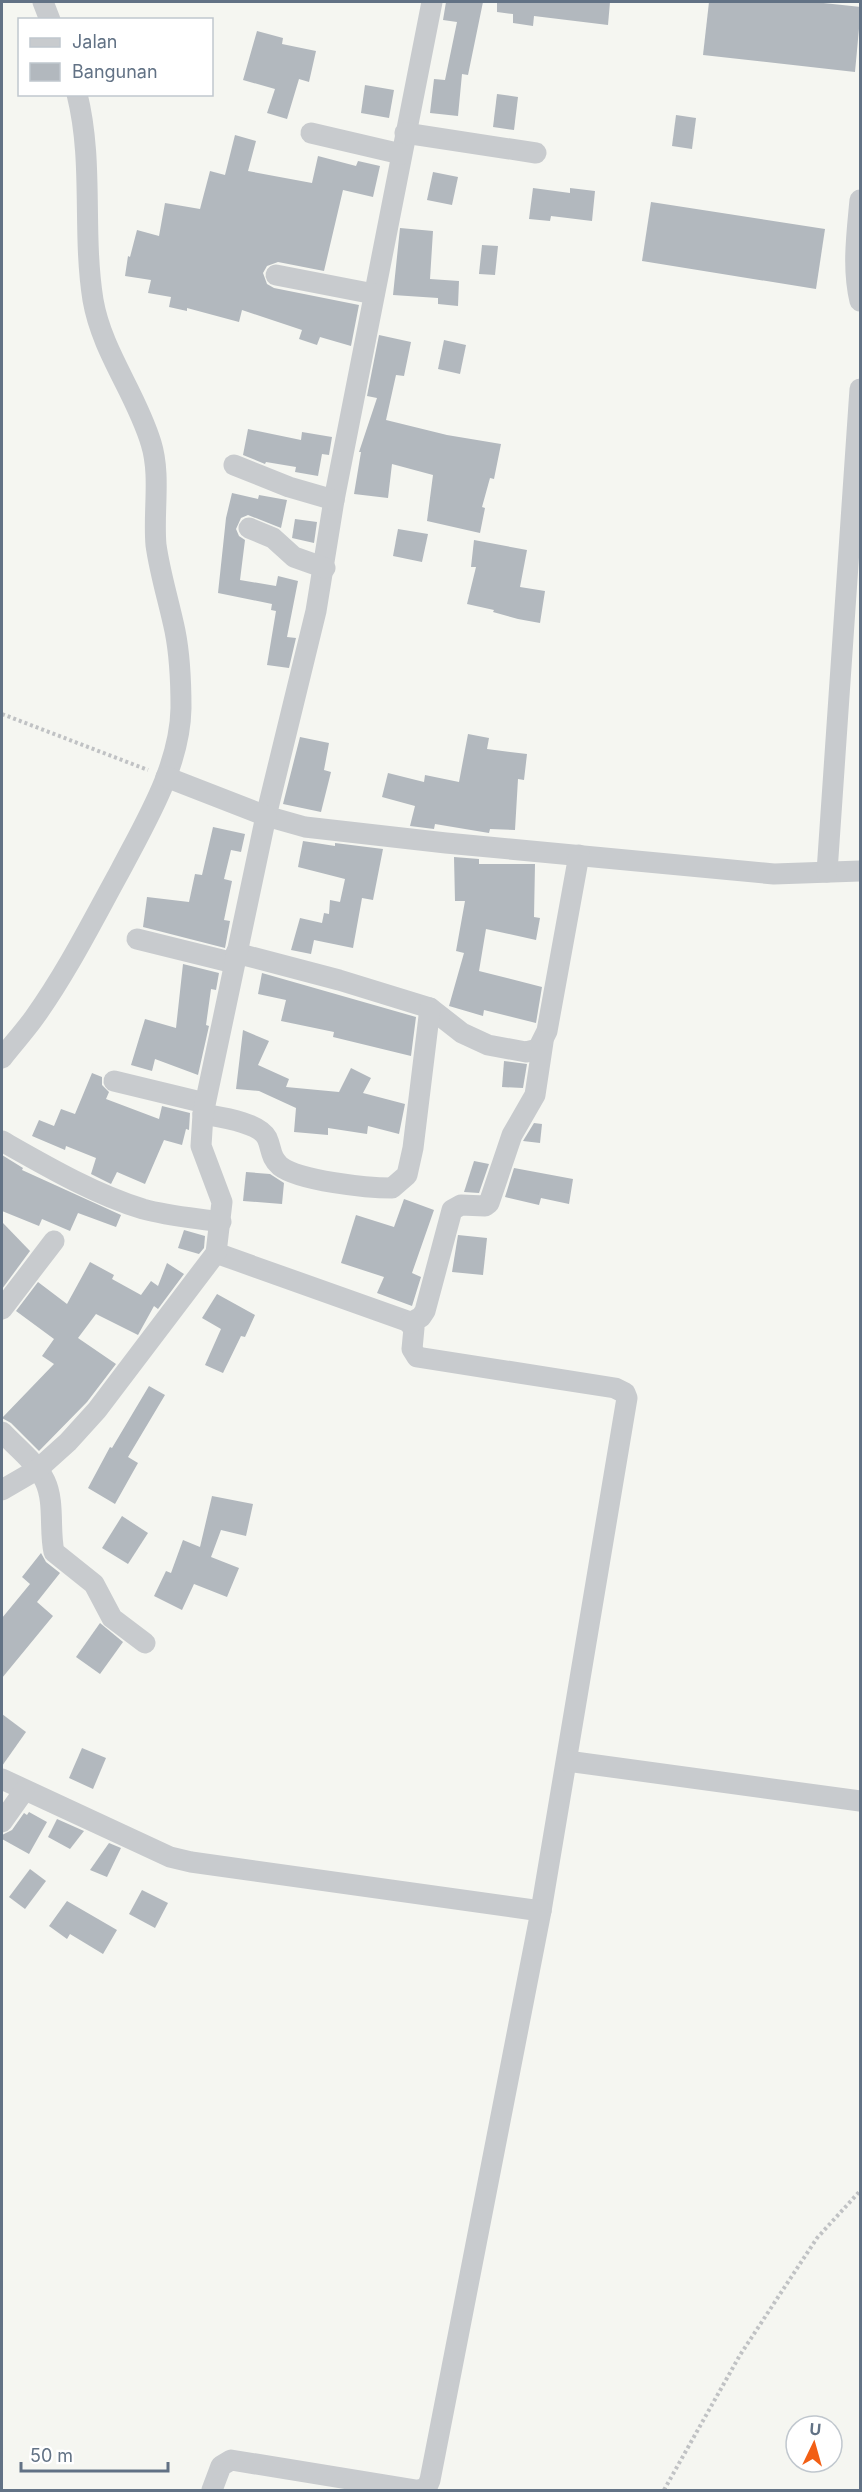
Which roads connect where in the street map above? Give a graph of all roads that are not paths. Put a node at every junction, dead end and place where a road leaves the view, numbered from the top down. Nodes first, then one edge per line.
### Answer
1 (43, 2) edge
2 (432, 2) edge
3 (49, 18) edge
4 (78, 96) edge
5 (311, 133) dead end
6 (405, 133) junction
7 (536, 153) dead end
8 (400, 154) junction
9 (861, 200) edge
10 (276, 275) dead end
11 (374, 294) junction
12 (861, 301) edge
13 (861, 389) edge
14 (234, 465) dead end
15 (334, 500) junction
16 (249, 528) dead end
17 (325, 568) junction
18 (166, 777) junction
19 (266, 816) junction
20 (579, 855) junction
21 (861, 871) edge
22 (827, 872) junction
23 (137, 939) dead end
24 (235, 958) junction
25 (430, 1008) junction
26 (543, 1042) junction
27 (2, 1058) edge
28 (114, 1081) dead end
29 (204, 1109) junction
30 (2, 1141) edge
31 (221, 1222) junction
32 (54, 1241) dead end
33 (216, 1253) junction
34 (2, 1309) edge
35 (410, 1323) junction
36 (2, 1432) edge
37 (38, 1469) junction
38 (2, 1490) edge
39 (145, 1643) dead end
40 (567, 1761) junction
41 (2, 1779) edge
42 (24, 1791) junction
43 (861, 1801) edge
44 (2, 1822) edge
45 (541, 1911) junction
46 (212, 2490) edge
47 (418, 2490) edge

1 - 3 street
2 - 6 street
4 - 18 street
5 - 8 street
6 - 7 street
6 - 8 street
8 - 11 street
9 - 12 street
10 - 11 street
11 - 15 street
13 - 22 street
14 - 15 street
15 - 17 street
16 - 17 street
17 - 19 street
18 - 19 street
18 - 27 street
19 - 20 street
19 - 24 street
20 - 22 street
20 - 26 street
21 - 22 street
23 - 24 street
24 - 25 street
24 - 29 street
25 - 26 street
25 - 29 street
26 - 35 street
28 - 29 street
29 - 31 street
30 - 31 street
31 - 33 street
32 - 34 street
33 - 35 street
33 - 37 street
35 - 40 street
36 - 37 street
37 - 38 street
37 - 39 street
40 - 43 street
40 - 45 street
41 - 42 street
42 - 44 street
42 - 45 street
45 - 47 street
46 - 47 street

